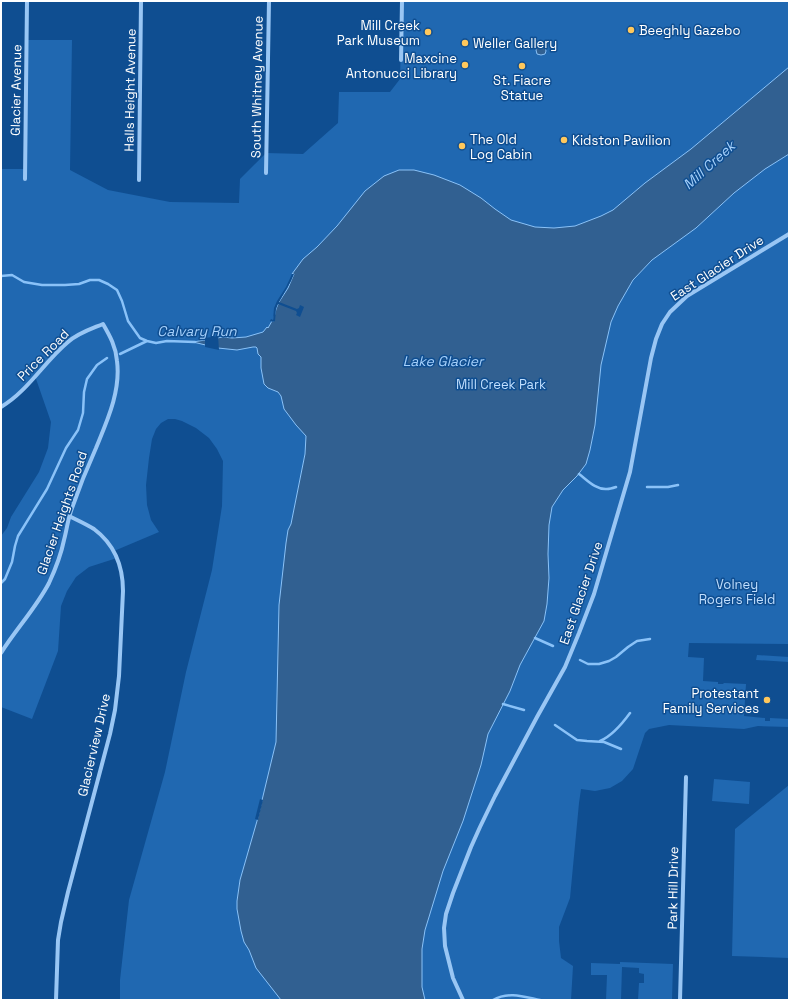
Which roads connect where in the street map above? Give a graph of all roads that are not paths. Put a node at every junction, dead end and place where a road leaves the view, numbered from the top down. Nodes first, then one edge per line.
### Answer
1 (27, 1) edge
2 (142, 1) edge
3 (269, 1) edge
4 (402, 1) edge
5 (401, 60) dead end
6 (266, 173) dead end
7 (25, 179) dead end
8 (139, 180) dead end
9 (789, 234) edge
10 (103, 324) joint
11 (1, 407) edge
12 (69, 516) junction
13 (1, 653) edge
14 (686, 777) dead end
15 (56, 1000) edge
16 (463, 1000) edge
17 (680, 1000) edge

1 - 7 street, Glacier Avenue
2 - 8 street, Halls Height Avenue
3 - 6 street, South Whitney Avenue
4 - 5 street
9 - 16 street, East Glacier Drive
10 - 11 street, Price Road
10 - 12 street, Glacier Heights Road
12 - 13 street, Glacier Heights Road
12 - 15 street, Glacierview Drive
14 - 17 street, Park Hill Drive

